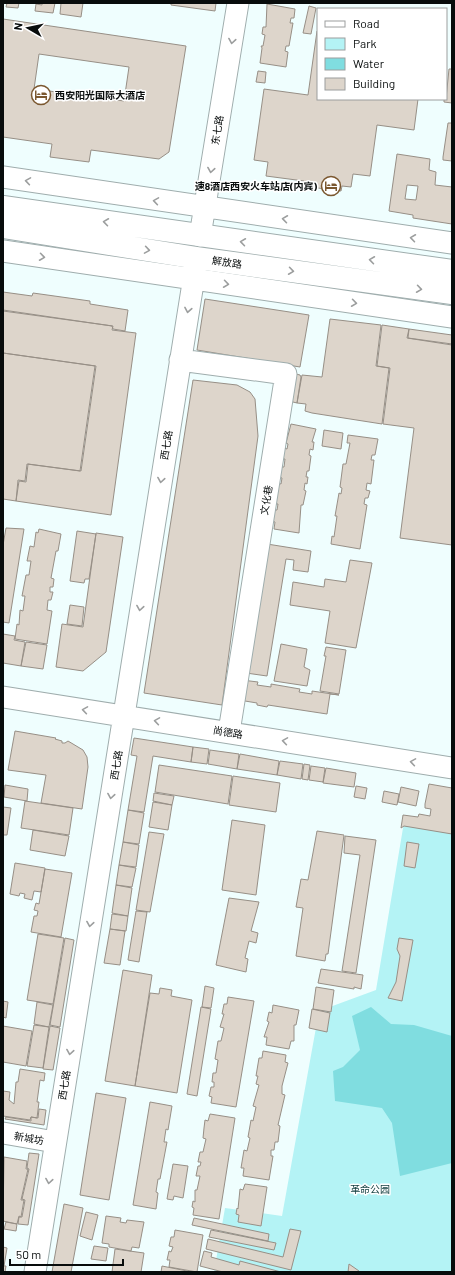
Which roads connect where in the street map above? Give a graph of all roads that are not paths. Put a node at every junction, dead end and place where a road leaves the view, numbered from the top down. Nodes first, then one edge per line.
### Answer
1 (238, 3) edge
2 (3, 177) edge
3 (3, 207) edge
4 (204, 208) junction
5 (3, 227) edge
6 (200, 236) junction
7 (452, 243) edge
8 (3, 251) edge
9 (197, 258) junction
10 (452, 271) edge
11 (194, 279) junction
12 (452, 293) edge
13 (452, 317) edge
14 (180, 360) junction
15 (3, 697) edge
16 (124, 716) junction
17 (229, 732) junction
18 (452, 768) edge
19 (3, 1133) edge
20 (55, 1142) junction
21 (34, 1272) edge

1 -> 4 street, 东七路
4 -> 2 street
6 -> 3 main road
4 - 6 street, 东七路
7 -> 4 street
5 -> 9 main road, 解放路
6 - 9 main road, 东七路
10 -> 6 main road
8 -> 11 street
9 - 11 street, 西七路
9 -> 12 main road, 解放路
11 -> 13 street
11 -> 14 street, 西七路
14 -> 16 street, 西七路
14 - 17 street, 文化巷
16 -> 15 street, 尚德路
17 -> 16 street, 尚德路
16 -> 20 street, 西七路
18 -> 17 street, 尚德路
19 - 20 street, 新城坊
20 -> 21 street, 西七路

